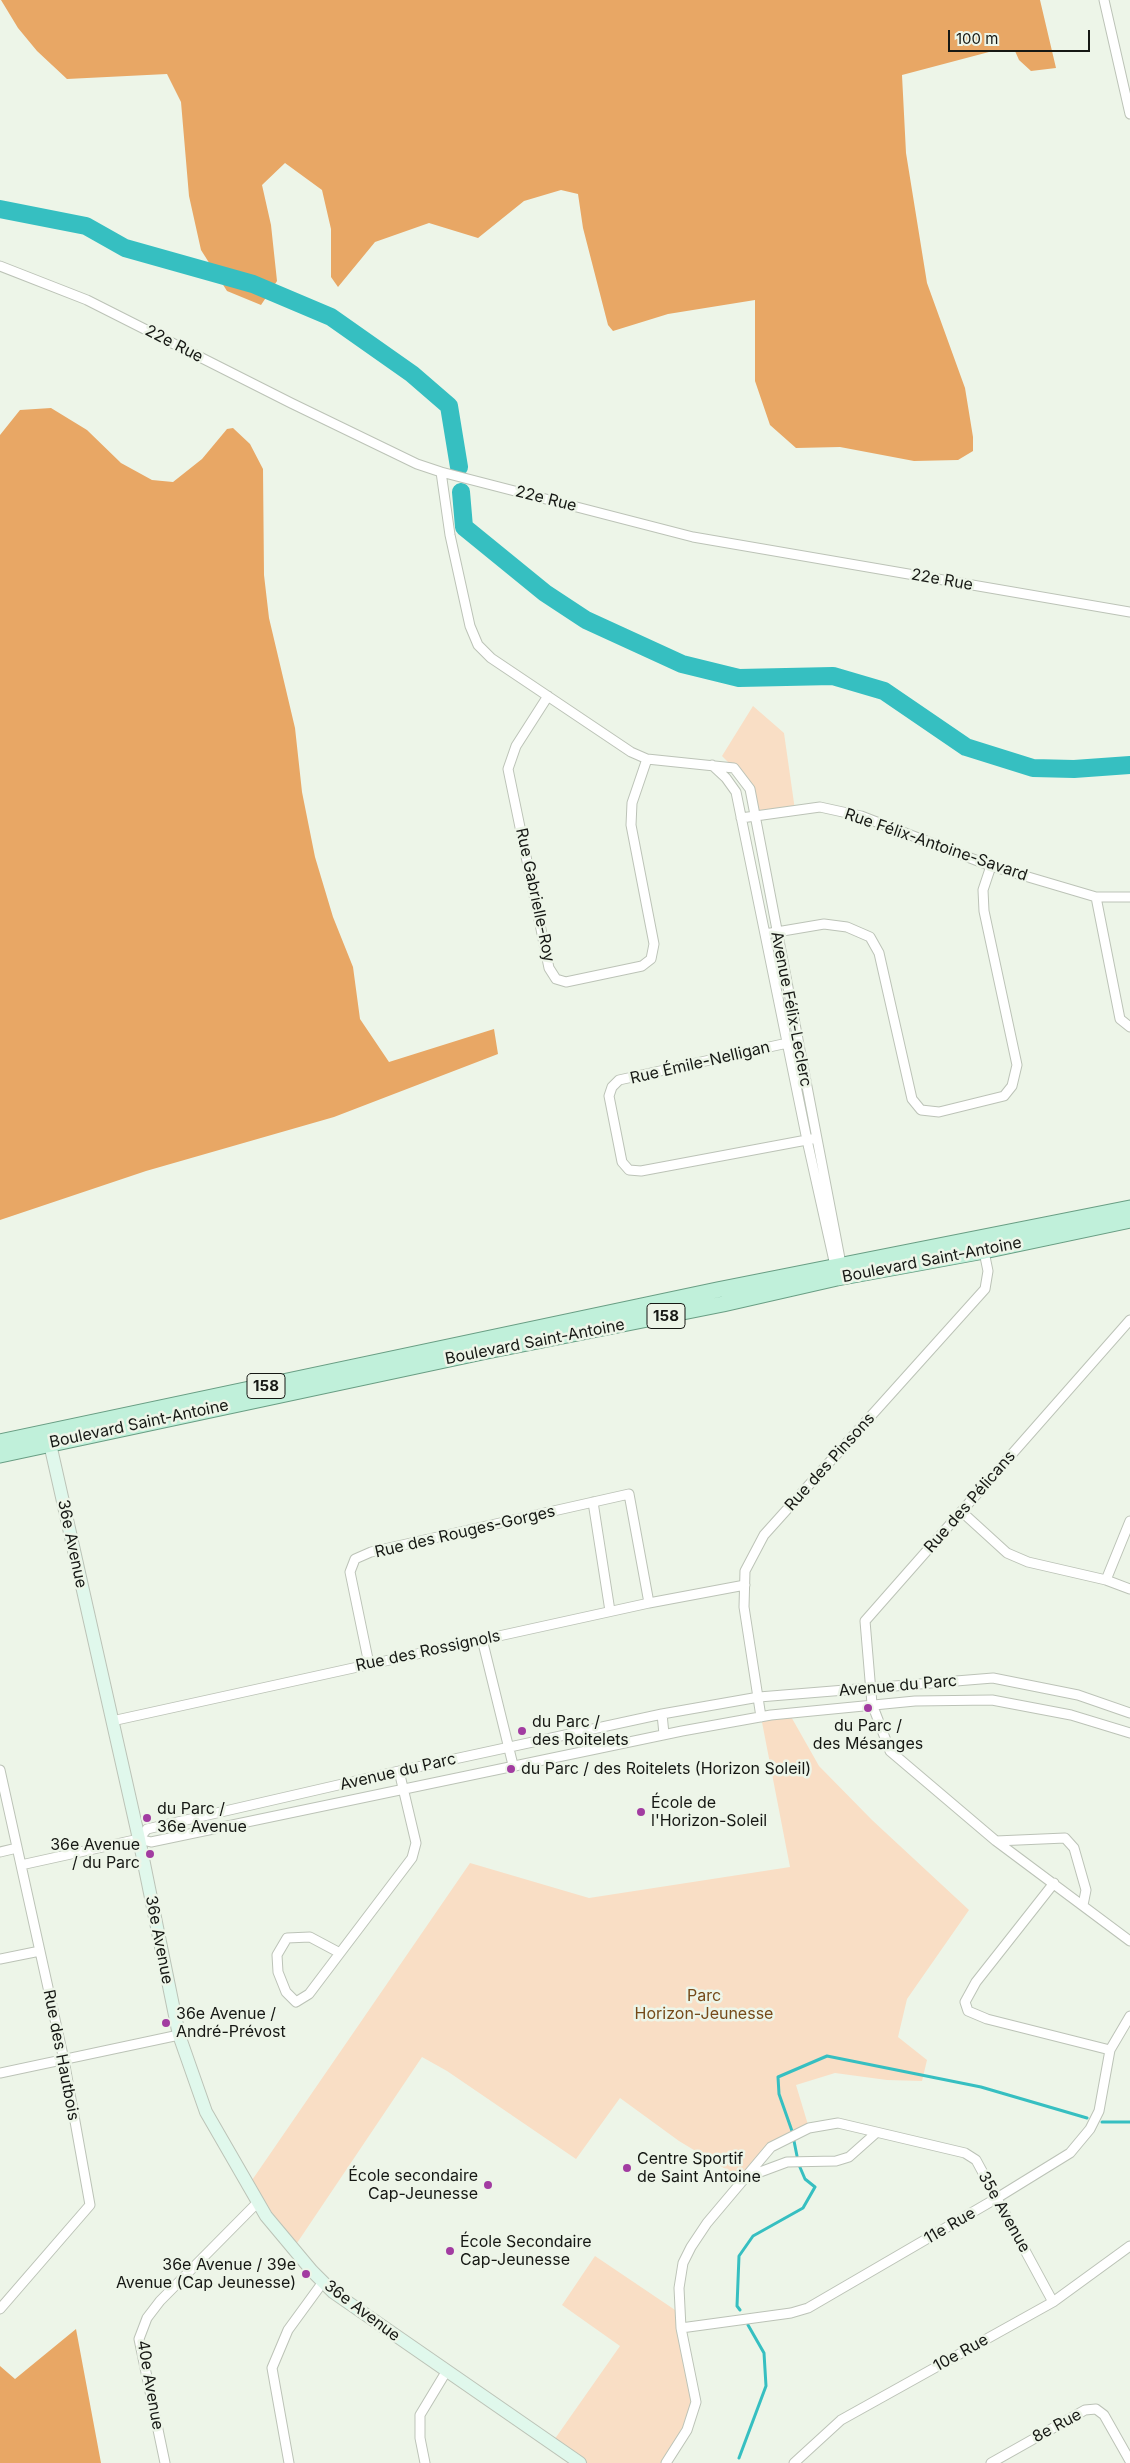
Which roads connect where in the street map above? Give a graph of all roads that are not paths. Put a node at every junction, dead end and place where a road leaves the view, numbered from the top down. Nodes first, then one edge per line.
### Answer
1 (1104, 0) edge
2 (1128, 94) edge
3 (1130, 114) edge
4 (0, 266) edge
5 (441, 472) junction
6 (1130, 612) edge
7 (548, 696) junction
8 (647, 759) junction
9 (712, 764) junction
10 (754, 816) junction
11 (741, 818) junction
12 (991, 866) junction
13 (1096, 897) junction
14 (1130, 898) edge
15 (776, 933) junction
16 (765, 934) junction
17 (1130, 1027) edge
18 (798, 1041) junction
19 (786, 1043) junction
20 (817, 1137) junction
21 (807, 1140) junction
22 (1130, 1208) edge
23 (1130, 1220) edge
24 (982, 1244) junction
25 (839, 1272) junction
26 (1130, 1320) edge
27 (48, 1437) junction
28 (0, 1442) edge
29 (0, 1455) edge
30 (593, 1502) junction
31 (962, 1512) junction
32 (1130, 1521) edge
33 (1106, 1580) junction
34 (744, 1585) junction
35 (1130, 1589) edge
36 (648, 1603) junction
37 (610, 1612) junction
38 (482, 1639) junction
39 (369, 1664) junction
40 (871, 1688) junction
41 (759, 1697) junction
42 (872, 1704) junction
43 (1130, 1713) edge
44 (662, 1714) junction
45 (761, 1717) junction
46 (112, 1722) junction
47 (1130, 1733) edge
48 (664, 1734) junction
49 (510, 1747) junction
50 (513, 1766) junction
51 (0, 1770) edge
52 (399, 1771) junction
53 (404, 1789) junction
54 (139, 1839) junction
55 (996, 1841) junction
56 (17, 1848) junction
57 (0, 1852) edge
58 (21, 1865) junction
59 (1054, 1883) junction
60 (1083, 1905) junction
61 (1130, 1941) edge
62 (40, 1951) junction
63 (340, 1954) junction
64 (0, 1959) edge
65 (1130, 2016) edge
66 (179, 2035) junction
67 (1110, 2050) junction
68 (64, 2060) junction
69 (0, 2073) edge
70 (876, 2134) junction
71 (742, 2180) junction
72 (997, 2198) junction
73 (258, 2202) junction
74 (1130, 2246) edge
75 (324, 2282) junction
76 (1053, 2302) junction
77 (0, 2309) edge
78 (681, 2328) junction
79 (446, 2372) junction
80 (1130, 2461) edge
81 (165, 2463) edge
82 (289, 2463) edge
83 (425, 2463) edge
84 (580, 2463) edge
85 (666, 2463) edge
86 (794, 2463) edge
87 (991, 2463) edge

1 - 2 street
2 - 3 street
4 - 5 street, 22e Rue
5 - 6 street, 22e Rue
5 - 7 street, Avenue Félix-Leclerc
7 - 8 street, Avenue Félix-Leclerc
7 - 8 street, Rue Gabrielle-Roy
8 - 9 street, Avenue Félix-Leclerc
9 - 10 street, Avenue Félix-Leclerc
9 - 11 street, Avenue Félix-Leclerc
10 - 11 street, Rue Félix-Antoine-Savard
10 - 12 street, Rue Félix-Antoine-Savard
10 - 15 street, Avenue Félix-Leclerc
11 - 16 street, Avenue Félix-Leclerc
12 - 13 street, Rue Félix-Antoine-Savard
12 - 15 street
13 - 14 street, Rue Félix-Antoine-Savard
13 - 17 street
15 - 16 street
15 - 18 street, Avenue Félix-Leclerc
16 - 19 street, Avenue Félix-Leclerc
18 - 19 street, Rue Émile-Nelligan
18 - 20 street, Avenue Félix-Leclerc
19 - 21 street, Avenue Félix-Leclerc
19 - 21 street, Rue Émile-Nelligan
20 - 21 street, Rue Émile-Nelligan
20 - 25 street, Avenue Félix-Leclerc
21 - 25 street, Avenue Félix-Leclerc
22 - 24 main road, Boulevard Saint-Antoine / 158
23 - 24 main road, Boulevard Saint-Antoine / 158
24 - 25 main road, Boulevard Saint-Antoine / 158
24 - 34 street, Rue des Pinsons
25 - 27 main road, Boulevard Saint-Antoine / 158
26 - 31 street, Rue des Pélicans
27 - 28 main road, Boulevard Saint-Antoine / 158
27 - 29 main road, Boulevard Saint-Antoine / 158
27 - 46 street, 36e Avenue
30 - 36 street, Rue des Rouges-Gorges
30 - 37 street
30 - 39 street, Rue des Rouges-Gorges
31 - 33 street
31 - 40 street, Rue des Pélicans
32 - 33 street
33 - 35 street
34 - 36 street, Rue des Rossignols
34 - 41 street, Rue des Pinsons
36 - 37 street, Rue des Rossignols
37 - 38 street, Rue des Rossignols
38 - 39 street, Rue des Rossignols
38 - 49 street
39 - 46 street, Rue des Rossignols
40 - 41 street, Avenue du Parc
40 - 42 street, Rue des Pélicans
40 - 43 street, Avenue du Parc
41 - 44 street, Avenue du Parc
41 - 45 street, Rue des Pinsons
42 - 45 street, Avenue du Parc
42 - 47 street, Avenue du Parc
42 - 55 street, Rue des Pélicans
44 - 48 street
44 - 49 street, Avenue du Parc
45 - 48 street, Avenue du Parc
46 - 54 street, 36e Avenue
48 - 50 street, Avenue du Parc
49 - 50 street
49 - 52 street, Avenue du Parc
50 - 53 street, Avenue du Parc
51 - 56 street, Rue des Hautbois
52 - 53 street
52 - 54 street, Avenue du Parc
53 - 54 street, Avenue du Parc
53 - 63 street
54 - 58 street, Avenue du Parc
54 - 66 street, 36e Avenue
55 - 59 street, Rue des Pélicans
55 - 60 street
56 - 57 street
56 - 58 street, Rue des Hautbois
58 - 62 street, Rue des Hautbois
59 - 60 street, Rue des Pélicans
59 - 67 street
60 - 61 street, Rue des Pélicans
62 - 64 street
62 - 68 street, Rue des Hautbois
63 - 63 street
65 - 67 street, 11e Rue
66 - 68 street
66 - 73 street, 36e Avenue
67 - 72 street, 11e Rue
68 - 69 street
68 - 77 street, Rue des Hautbois
70 - 71 street, 35e Avenue
70 - 71 street, 35e Avenue
70 - 72 street, 35e Avenue
71 - 78 street, 35e Avenue
72 - 76 street, 35e Avenue
72 - 78 street, 11e Rue
73 - 75 street, 36e Avenue
73 - 81 street, 40e Avenue
74 - 76 street, 10e Rue
75 - 79 street, 36e Avenue
75 - 82 street
76 - 86 street, 10e Rue
78 - 85 street, 35e Avenue
79 - 83 street
79 - 84 street, 36e Avenue
80 - 87 street, 8e Rue

